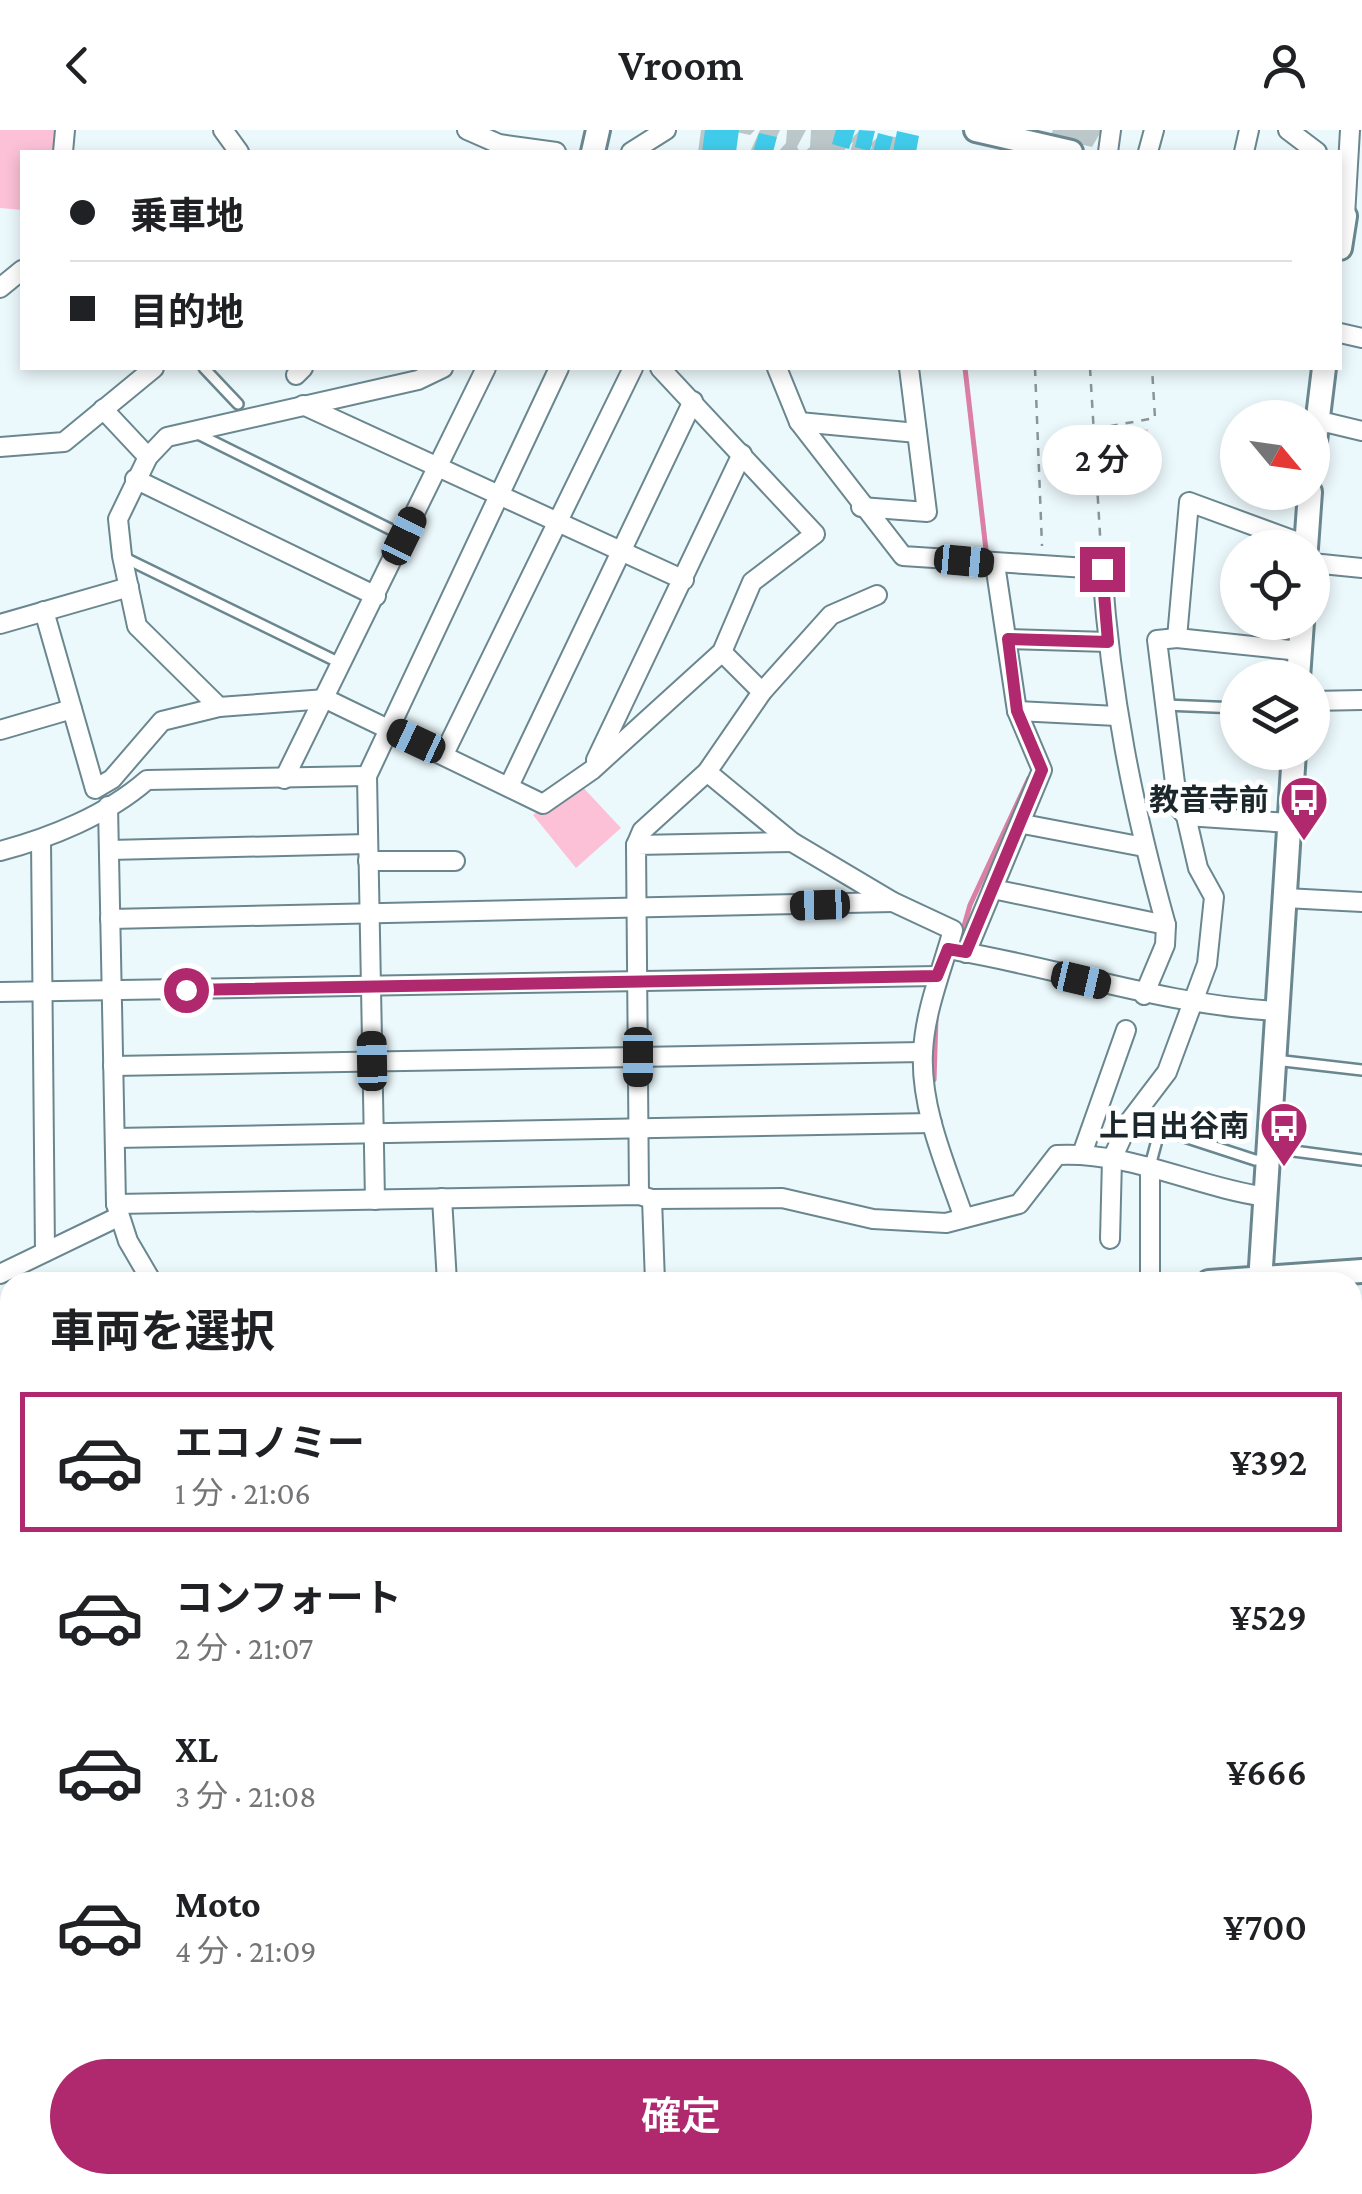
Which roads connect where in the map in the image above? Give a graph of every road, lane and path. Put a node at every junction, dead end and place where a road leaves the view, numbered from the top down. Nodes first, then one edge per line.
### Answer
1 (467, 130) edge
2 (666, 130) edge
3 (1288, 130) edge
4 (1350, 130) edge
5 (983, 131) edge
6 (542, 150) edge
7 (634, 150) edge
8 (1062, 150) edge
9 (1314, 150) edge
10 (1349, 163) edge
11 (1349, 217) edge
12 (1342, 241) edge
13 (20, 272) edge
14 (0, 288) edge
15 (149, 370) edge
16 (206, 370) edge
17 (439, 370) edge
18 (485, 370) edge
19 (558, 370) edge
20 (631, 370) edge
21 (662, 370) edge
22 (778, 370) edge
23 (909, 370) edge
24 (1035, 370) edge
25 (1090, 370) edge
26 (1152, 370) edge
27 (1324, 370) edge
28 (1319, 400) edge
29 (694, 401) junction
30 (238, 404) dead end
31 (303, 406) junction
32 (104, 409) junction
33 (799, 422) junction
34 (1330, 423) edge
35 (1094, 429) junction
36 (192, 430) junction
37 (1362, 430) edge
38 (917, 433) junction
39 (0, 447) edge
40 (742, 454) junction
41 (148, 457) junction
42 (438, 467) junction
43 (135, 479) junction
44 (498, 495) junction
45 (861, 506) junction
46 (556, 521) junction
47 (1256, 530) edge
48 (404, 536) junction
49 (622, 551) junction
50 (122, 556) junction
51 (1330, 559) edge
52 (995, 564) junction
53 (1043, 566) junction
54 (1362, 568) edge
55 (1102, 569) junction
56 (684, 580) junction
57 (129, 588) junction
58 (877, 595) dead end
59 (376, 596) junction
60 (44, 611) junction
61 (0, 624) edge
62 (1177, 638) junction
63 (1008, 639) junction
64 (1301, 640) edge
65 (1108, 642) junction
66 (1300, 651) junction
67 (722, 652) junction
68 (1299, 660) edge
69 (343, 664) junction
70 (762, 692) junction
71 (326, 699) junction
72 (1362, 700) edge
73 (1330, 701) edge
74 (1164, 704) junction
75 (1220, 707) edge
76 (72, 708) junction
77 (219, 708) junction
78 (1017, 711) junction
79 (1117, 716) junction
80 (390, 728) junction
81 (0, 730) edge
82 (444, 754) junction
83 (592, 770) junction
84 (1293, 770) edge
85 (707, 772) junction
86 (367, 776) junction
87 (284, 780) junction
88 (509, 786) junction
89 (108, 806) junction
90 (1186, 816) junction
91 (1290, 823) junction
92 (1023, 824) junction
93 (41, 840) junction
94 (792, 842) junction
95 (636, 844) junction
96 (1144, 847) junction
97 (109, 850) junction
98 (0, 851) edge
99 (368, 852) junction
100 (455, 860) dead end
101 (992, 889) junction
102 (1285, 898) junction
103 (894, 902) junction
104 (1362, 902) edge
105 (638, 911) junction
106 (370, 915) junction
107 (110, 920) junction
108 (1166, 925) junction
109 (957, 951) junction
110 (937, 976) junction
111 (638, 983) junction
112 (371, 987) junction
113 (112, 990) junction
114 (43, 991) junction
115 (0, 992) edge
116 (1144, 996) junction
117 (1194, 1004) junction
118 (1276, 1011) junction
119 (1126, 1030) dead end
120 (923, 1052) junction
121 (638, 1057) junction
122 (1274, 1060) junction
123 (372, 1061) junction
124 (113, 1066) junction
125 (1362, 1070) edge
126 (932, 1123) junction
127 (638, 1128) junction
128 (374, 1133) junction
129 (115, 1138) junction
130 (1268, 1153) junction
131 (1082, 1154) junction
132 (1112, 1159) junction
133 (1362, 1160) edge
134 (1150, 1166) junction
135 (645, 1197) junction
136 (1266, 1197) junction
137 (442, 1198) junction
138 (375, 1200) junction
139 (117, 1210) junction
140 (964, 1218) junction
141 (1110, 1240) dead end
142 (45, 1252) junction
143 (4, 1272) edge
144 (147, 1272) edge
145 (446, 1272) edge
146 (654, 1272) edge
147 (1150, 1272) edge
148 (1261, 1272) edge

1 - 6 street
2 - 7 street
3 - 9 street
4 - 10 street
5 - 8 street
10 - 11 street
11 - 12 street
13 - 14 street
15 - 32 street
16 - 30 lane
17 - 31 street
18 - 42 street
19 - 44 street
20 - 46 street
21 - 29 street
22 - 33 street
23 - 38 street
24 - 53 path
25 - 35 path
26 - 35 path
27 - 28 street
29 - 40 street
29 - 49 street
31 - 36 street
31 - 42 street
32 - 39 street
32 - 41 street
33 - 38 street
33 - 45 street
34 - 37 street
35 - 55 path
36 - 41 street
36 - 48 lane
38 - 45 street
40 - 56 street
40 - 67 street
41 - 43 street
42 - 44 street
42 - 48 street
43 - 50 street
43 - 59 street
44 - 46 street
44 - 80 street
45 - 52 street
46 - 49 street
46 - 82 street
47 - 62 street
48 - 59 street
49 - 56 street
49 - 88 street
50 - 57 street
50 - 69 lane
51 - 54 street
52 - 53 street
52 - 63 street
53 - 55 street
55 - 65 street
56 - 83 street
57 - 60 street
57 - 77 street
58 - 70 street
59 - 69 street
60 - 61 street
60 - 76 street
62 - 66 street
62 - 74 street
63 - 65 street
63 - 78 street
64 - 66 street
65 - 79 street
66 - 68 street
67 - 70 street
67 - 83 street
69 - 71 street
70 - 85 street
71 - 77 street
71 - 80 street
71 - 87 street
72 - 73 street
74 - 75 lane
74 - 90 street
76 - 77 street
76 - 81 street
78 - 79 street
78 - 92 street
79 - 96 street
80 - 82 street
80 - 86 street
82 - 88 street
83 - 88 street
84 - 91 street
85 - 94 street
85 - 95 street
86 - 87 street
86 - 99 street
87 - 89 street
89 - 93 street
89 - 97 street
90 - 91 street
90 - 117 street
91 - 102 street
92 - 96 street
92 - 101 street
93 - 98 street
93 - 114 street
94 - 95 street
94 - 103 street
95 - 105 street
96 - 108 street
97 - 99 street
97 - 107 street
99 - 100 street
99 - 106 street
101 - 108 street
101 - 109 street
102 - 104 street
102 - 118 street
103 - 105 street
103 - 109 street
105 - 106 street
105 - 111 street
106 - 107 street
106 - 112 street
107 - 113 street
108 - 116 street
109 - 110 street
109 - 116 street
110 - 111 street
110 - 120 street
111 - 112 street
111 - 121 street
112 - 113 street
112 - 123 street
113 - 114 street
113 - 124 street
114 - 115 street
114 - 142 street
116 - 117 street
117 - 118 street
117 - 132 street
118 - 122 street
119 - 131 street
120 - 121 street
120 - 126 street
121 - 123 street
121 - 127 street
122 - 125 lane
122 - 130 street
123 - 124 street
123 - 128 street
124 - 129 street
126 - 127 street
126 - 140 street
127 - 128 street
127 - 135 street
128 - 129 street
128 - 138 street
129 - 139 street
130 - 133 lane
130 - 134 lane
130 - 136 street
131 - 132 street
131 - 140 street
132 - 134 street
132 - 141 street
134 - 136 street
134 - 147 street
135 - 137 street
135 - 140 street
135 - 146 street
136 - 148 street
137 - 138 street
137 - 145 street
138 - 139 street
139 - 142 street
139 - 144 street
142 - 143 street

